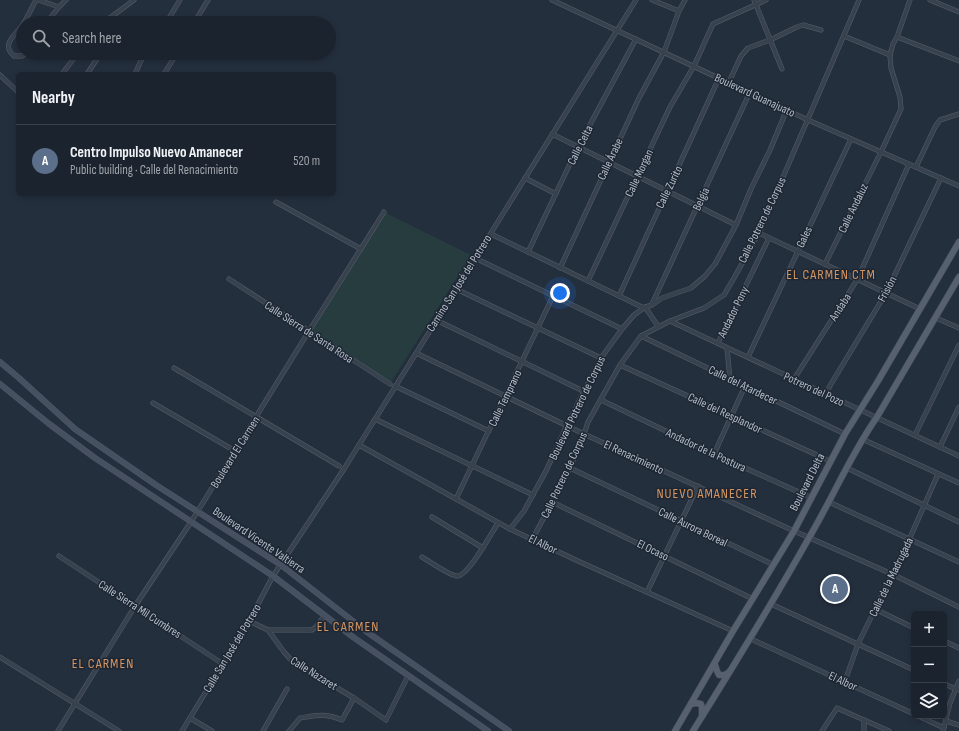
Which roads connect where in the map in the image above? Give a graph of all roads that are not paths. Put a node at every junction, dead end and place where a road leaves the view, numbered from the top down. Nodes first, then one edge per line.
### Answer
1 (37, 0) edge
2 (66, 0) edge
3 (134, 0) edge
4 (180, 0) edge
5 (208, 0) edge
6 (552, 0) edge
7 (636, 0) edge
8 (652, 0) edge
9 (680, 0) edge
10 (685, 0) edge
11 (754, 0) edge
12 (766, 0) edge
13 (859, 0) edge
14 (910, 0) edge
15 (930, 0) edge
16 (558, 1) edge
17 (682, 5) junction
18 (756, 5) junction
19 (59, 7) junction
20 (679, 11) junction
21 (959, 12) edge
22 (28, 16) edge
23 (52, 16) edge
24 (112, 16) edge
25 (170, 16) edge
26 (198, 16) edge
27 (618, 30) junction
28 (821, 30) dead end
29 (16, 34) edge
30 (844, 36) junction
31 (897, 36) junction
32 (636, 39) junction
33 (770, 40) junction
34 (664, 52) junction
35 (890, 55) junction
36 (16, 56) edge
37 (73, 60) edge
38 (96, 60) edge
39 (142, 60) edge
40 (172, 60) edge
41 (959, 61) edge
42 (694, 66) junction
43 (782, 69) dead end
44 (64, 72) edge
45 (88, 72) edge
46 (136, 72) edge
47 (165, 72) edge
48 (0, 75) edge
49 (719, 78) junction
50 (729, 82) junction
51 (16, 90) edge
52 (750, 92) junction
53 (787, 109) junction
54 (959, 115) edge
55 (808, 120) junction
56 (552, 134) junction
57 (851, 139) junction
58 (578, 147) junction
59 (881, 152) junction
60 (609, 162) junction
61 (908, 164) junction
62 (916, 167) junction
63 (638, 176) junction
64 (525, 178) junction
65 (941, 178) junction
66 (959, 186) edge
67 (667, 191) junction
68 (556, 194) junction
69 (276, 202) dead end
70 (698, 206) junction
71 (384, 212) dead end
72 (736, 225) junction
73 (759, 233) junction
74 (490, 234) junction
75 (769, 238) junction
76 (959, 242) edge
77 (361, 249) junction
78 (798, 251) junction
79 (528, 252) junction
80 (475, 258) junction
81 (825, 264) junction
82 (560, 268) junction
83 (959, 277) edge
84 (229, 279) dead end
85 (858, 280) junction
86 (588, 281) junction
87 (456, 289) junction
88 (886, 293) junction
89 (553, 296) junction
90 (619, 296) junction
91 (652, 305) junction
92 (644, 307) junction
93 (920, 309) junction
94 (936, 318) junction
95 (436, 320) junction
96 (670, 321) junction
97 (658, 326) junction
98 (538, 328) junction
99 (959, 328) edge
100 (622, 329) junction
101 (309, 331) junction
102 (641, 336) junction
103 (718, 344) junction
104 (959, 345) edge
105 (727, 348) junction
106 (416, 353) junction
107 (601, 358) junction
108 (748, 358) junction
109 (0, 362) edge
110 (522, 362) junction
111 (620, 364) junction
112 (174, 368) dead end
113 (730, 379) junction
114 (794, 379) junction
115 (0, 384) edge
116 (392, 385) junction
117 (745, 386) junction
118 (584, 391) junction
119 (825, 394) junction
120 (506, 396) junction
121 (601, 400) junction
122 (153, 403) dead end
123 (959, 407) edge
124 (860, 411) junction
125 (732, 416) junction
126 (256, 417) junction
127 (876, 417) junction
128 (375, 419) junction
129 (569, 426) junction
130 (488, 431) junction
131 (584, 434) junction
132 (845, 434) junction
133 (915, 435) junction
134 (862, 439) junction
135 (359, 444) junction
136 (940, 447) junction
137 (235, 451) junction
138 (714, 454) junction
139 (959, 456) edge
140 (830, 461) junction
141 (339, 466) dead end
142 (472, 466) junction
143 (570, 468) junction
144 (847, 468) junction
145 (938, 474) junction
146 (959, 483) edge
147 (698, 486) junction
148 (533, 495) junction
149 (812, 498) junction
150 (456, 499) junction
151 (552, 502) junction
152 (829, 502) junction
153 (925, 506) junction
154 (197, 512) junction
155 (432, 517) dead end
156 (681, 521) junction
157 (191, 522) junction
158 (959, 522) edge
159 (498, 523) junction
160 (510, 529) junction
161 (794, 531) junction
162 (810, 538) junction
163 (532, 540) junction
164 (909, 540) junction
165 (483, 548) junction
166 (59, 556) dead end
167 (665, 556) junction
168 (422, 557) dead end
169 (959, 562) edge
170 (281, 565) junction
171 (774, 565) junction
172 (892, 574) junction
173 (273, 576) junction
174 (647, 592) junction
175 (753, 599) junction
176 (771, 604) junction
177 (135, 606) junction
178 (959, 607) edge
179 (875, 609) junction
180 (324, 616) junction
181 (249, 621) junction
182 (911, 627) edge
183 (268, 630) junction
184 (733, 631) junction
185 (751, 638) junction
186 (947, 643) edge
187 (858, 644) junction
188 (959, 648) edge
189 (0, 657) edge
190 (220, 662) dead end
191 (715, 665) junction
192 (911, 669) edge
193 (730, 671) junction
194 (408, 676) junction
195 (845, 681) junction
196 (959, 681) edge
197 (947, 685) edge
198 (287, 689) dead end
199 (957, 690) edge
200 (354, 698) junction
201 (76, 704) junction
202 (691, 704) junction
203 (911, 713) edge
204 (190, 718) junction
205 (702, 718) junction
206 (924, 719) edge
207 (946, 720) junction
208 (864, 721) junction
209 (959, 725) edge
210 (944, 730) edge
211 (58, 731) edge
212 (119, 731) edge
213 (182, 731) edge
214 (212, 731) edge
215 (263, 731) edge
216 (289, 731) edge
217 (488, 731) edge
218 (509, 731) edge
219 (675, 731) edge
220 (693, 731) edge
221 (822, 731) edge
222 (864, 731) edge
223 (889, 731) edge

1 - 19 street
1 - 22 street
2 - 19 street
3 - 24 street
4 - 25 street
5 - 26 street
6 - 16 street, Boulevard Guanajuato
7 - 27 street, Camino San José del Potrero
8 - 20 street
9 - 17 street
10 - 17 street, Calle Árabe
11 - 18 street
12 - 18 street, Calle Morgan
13 - 30 street, Calle Potrero de Corpus
14 - 31 street
15 - 21 street
16 - 27 street, Boulevard Guanajuato
17 - 20 street, Calle Árabe
18 - 33 street
18 - 42 street, Calle Morgan
19 - 23 street
20 - 34 street, Calle Árabe
27 - 32 street, Boulevard Guanajuato
27 - 56 street, Camino San José del Potrero
28 - 33 street
29 - 36 street
30 - 35 street
30 - 55 street, Calle Potrero de Corpus
31 - 35 street
31 - 41 street
32 - 34 street, Boulevard Guanajuato
32 - 58 street, Calle Celta
33 - 43 street
33 - 50 street
34 - 42 street, Boulevard Guanajuato
34 - 60 street, Calle Árabe
35 - 59 street, Calle Andaluz
37 - 44 street
38 - 45 street
39 - 46 street
40 - 47 street
42 - 49 street, Boulevard Guanajuato
42 - 63 street, Calle Morgan
48 - 51 street
49 - 50 street, Boulevard Guanajuato
49 - 67 street, Calle Zurito
50 - 52 street, Boulevard Guanajuato
52 - 53 street, Boulevard Guanajuato
52 - 70 street, Belgia
53 - 55 street, Boulevard Guanajuato
53 - 72 street
54 - 62 street
55 - 57 street, Boulevard Guanajuato
55 - 73 street, Calle Potrero de Corpus
56 - 58 street
56 - 64 street, Camino San José del Potrero
57 - 59 street, Boulevard Guanajuato
57 - 78 street, Gales
58 - 60 street
58 - 68 street, Calle Celta
59 - 61 street, Boulevard Guanajuato
59 - 81 street, Calle Andaluz
60 - 63 street
60 - 82 street, Calle Árabe
61 - 62 street, Boulevard Guanajuato
61 - 85 street, Andaba
62 - 65 street, Boulevard Guanajuato
63 - 67 street
63 - 86 street, Calle Morgan
64 - 68 street
64 - 74 street, Camino San José del Potrero
65 - 66 street, Boulevard Guanajuato
65 - 88 street, Frisión
67 - 70 street
67 - 90 street, Calle Zurito
68 - 79 street, Calle Celta
69 - 77 street
70 - 72 street
70 - 91 street, Belgia
71 - 77 street, Boulevard El Carmen
72 - 91 street
73 - 75 street
73 - 96 street, Calle Potrero de Corpus
74 - 79 street
74 - 80 street, Camino San José del Potrero
75 - 78 street
75 - 103 street, Andador Pony
76 - 93 main road, Boulevard Delta
77 - 101 street, Boulevard El Carmen
78 - 81 street
78 - 108 street, Gales
79 - 82 street
80 - 87 street, Camino San José del Potrero
80 - 89 street
81 - 85 street
82 - 86 street
83 - 94 main road
84 - 101 street, Calle Sierra de Santa Rosa
85 - 88 street
85 - 114 street, Andaba
86 - 90 street
87 - 95 street, Camino San José del Potrero
87 - 98 street
88 - 93 street
88 - 119 street, Frisión
89 - 98 street, Calle Temprano
89 - 100 street
90 - 92 street
91 - 92 street
92 - 97 street
92 - 100 street, Boulevard Potrero de Corpus
93 - 124 main road, Boulevard Delta
94 - 99 street
94 - 127 main road
95 - 106 street, Camino San José del Potrero
95 - 110 street
96 - 97 street, Calle Potrero de Corpus
96 - 103 street, Potrero del Pozo
97 - 102 street, Calle Potrero de Corpus
98 - 107 street
98 - 110 street, Calle Temprano
100 - 107 street, Boulevard Potrero de Corpus
101 - 116 street, Calle Sierra de Santa Rosa
101 - 126 street, Boulevard El Carmen
102 - 111 street, Calle Potrero de Corpus
102 - 113 street, Calle del Atardecer
103 - 105 street, Potrero del Pozo
104 - 133 street
105 - 108 street, Potrero del Pozo
105 - 113 street
106 - 116 street, Camino San José del Potrero
106 - 120 street, El Renacimiento
107 - 118 street, Boulevard Potrero de Corpus
108 - 114 street, Potrero del Pozo
109 - 154 main road, Boulevard Vicente Valtierra
110 - 118 street
110 - 120 street, Calle Temprano
111 - 121 street, Calle Potrero de Corpus
111 - 125 street, Calle del Resplandor
112 - 126 street
113 - 117 street, Calle del Atardecer
114 - 119 street, Potrero del Pozo
115 - 157 main road, Boulevard Vicente Valtierra
116 - 128 street, Camino San José del Potrero
116 - 130 street
117 - 125 street
117 - 132 street, Calle del Atardecer
118 - 129 street, Boulevard Potrero de Corpus
119 - 124 street, Potrero del Pozo
120 - 129 street, El Renacimiento
120 - 130 street, Calle Temprano
121 - 131 street, Calle Potrero de Corpus
121 - 138 street, Andador de la Postura
122 - 137 street
123 - 136 street
124 - 127 street, Potrero del Pozo
124 - 132 main road, Boulevard Delta
125 - 138 street
125 - 140 street, Calle del Resplandor
126 - 137 street, Boulevard El Carmen
126 - 141 street
127 - 133 street, Potrero del Pozo
127 - 134 main road
128 - 135 street, Camino San José del Potrero
128 - 142 street
129 - 131 street, El Renacimiento
129 - 148 street, Boulevard Potrero de Corpus
130 - 142 street, Calle Temprano
131 - 143 street, Calle Potrero de Corpus
131 - 147 street, El Renacimiento
132 - 140 main road, Boulevard Delta
133 - 136 street, Potrero del Pozo
134 - 144 main road
134 - 145 street
135 - 150 street, El Albor
135 - 170 street, Camino San José del Potrero
136 - 139 street, Potrero del Pozo
137 - 154 street, Boulevard El Carmen
138 - 149 street, Andador de la Postura
140 - 149 main road, Boulevard Delta
142 - 148 street
142 - 150 street, Calle Temprano
143 - 151 street, Calle Potrero de Corpus
143 - 156 street, Calle Aurora Boreal
144 - 152 main road
144 - 153 street
145 - 146 street
145 - 153 street, Calle de la Madrugada
147 - 156 street
147 - 161 street, El Renacimiento
148 - 160 street, Boulevard Potrero de Corpus
149 - 161 main road, Boulevard Delta
150 - 159 street, El Albor
151 - 163 street, Calle Potrero de Corpus
151 - 167 street, El Ocaso
152 - 162 main road
152 - 164 street
153 - 158 street
153 - 164 street, Calle de la Madrugada
154 - 157 street, Boulevard El Carmen
154 - 170 main road, Boulevard Vicente Valtierra
155 - 165 street
156 - 167 street
156 - 171 street, Calle Aurora Boreal
157 - 173 main road, Boulevard Vicente Valtierra
157 - 177 street, Boulevard El Carmen
159 - 160 street, El Albor
159 - 165 street
160 - 163 street, El Albor
161 - 162 street, El Renacimiento
161 - 171 main road, Boulevard Delta
162 - 172 street, El Renacimiento
162 - 176 main road
163 - 174 street, El Albor
164 - 169 street
164 - 172 street, Calle de la Madrugada
165 - 168 street
166 - 177 street, Calle Sierra Mil Cumbres
167 - 174 street
167 - 175 street, El Ocaso
170 - 173 street, Calle San José del Potrero
170 - 218 main road, Boulevard Vicente Valtierra
171 - 175 main road, Boulevard Delta
172 - 178 street, El Renacimiento
172 - 179 street, Calle de la Madrugada
173 - 180 main road, Boulevard Vicente Valtierra
173 - 181 street, Calle San José del Potrero
174 - 184 street, El Albor
175 - 184 main road, Boulevard Delta
176 - 185 main road
176 - 187 street
177 - 190 street, Calle Sierra Mil Cumbres
177 - 201 street, Boulevard El Carmen
179 - 182 street
179 - 187 street, Calle de la Madrugada
180 - 183 street
180 - 194 main road, Boulevard Vicente Valtierra
181 - 183 street, Calle Nazaret
181 - 204 street, Calle San José del Potrero
183 - 200 street, Calle Nazaret
184 - 191 main road, Boulevard Delta
185 - 193 main road
185 - 195 street, El Albor
186 - 188 street
187 - 192 street
187 - 195 street, Calle de la Madrugada
189 - 201 street
191 - 193 main road
191 - 202 main road, Boulevard Delta
193 - 205 main road
194 - 200 street, Calle Nazaret
194 - 217 main road, Boulevard Vicente Valtierra
195 - 203 street, El Albor
196 - 199 street
197 - 199 street
198 - 215 street
199 - 207 street
200 - 216 street
201 - 211 street, Boulevard El Carmen
201 - 212 street
202 - 205 main road
202 - 219 main road, Boulevard Delta
204 - 213 street, Calle San José del Potrero
204 - 214 street
205 - 220 main road
206 - 210 street
207 - 209 street
207 - 210 street
208 - 221 street
208 - 222 street
208 - 223 street

